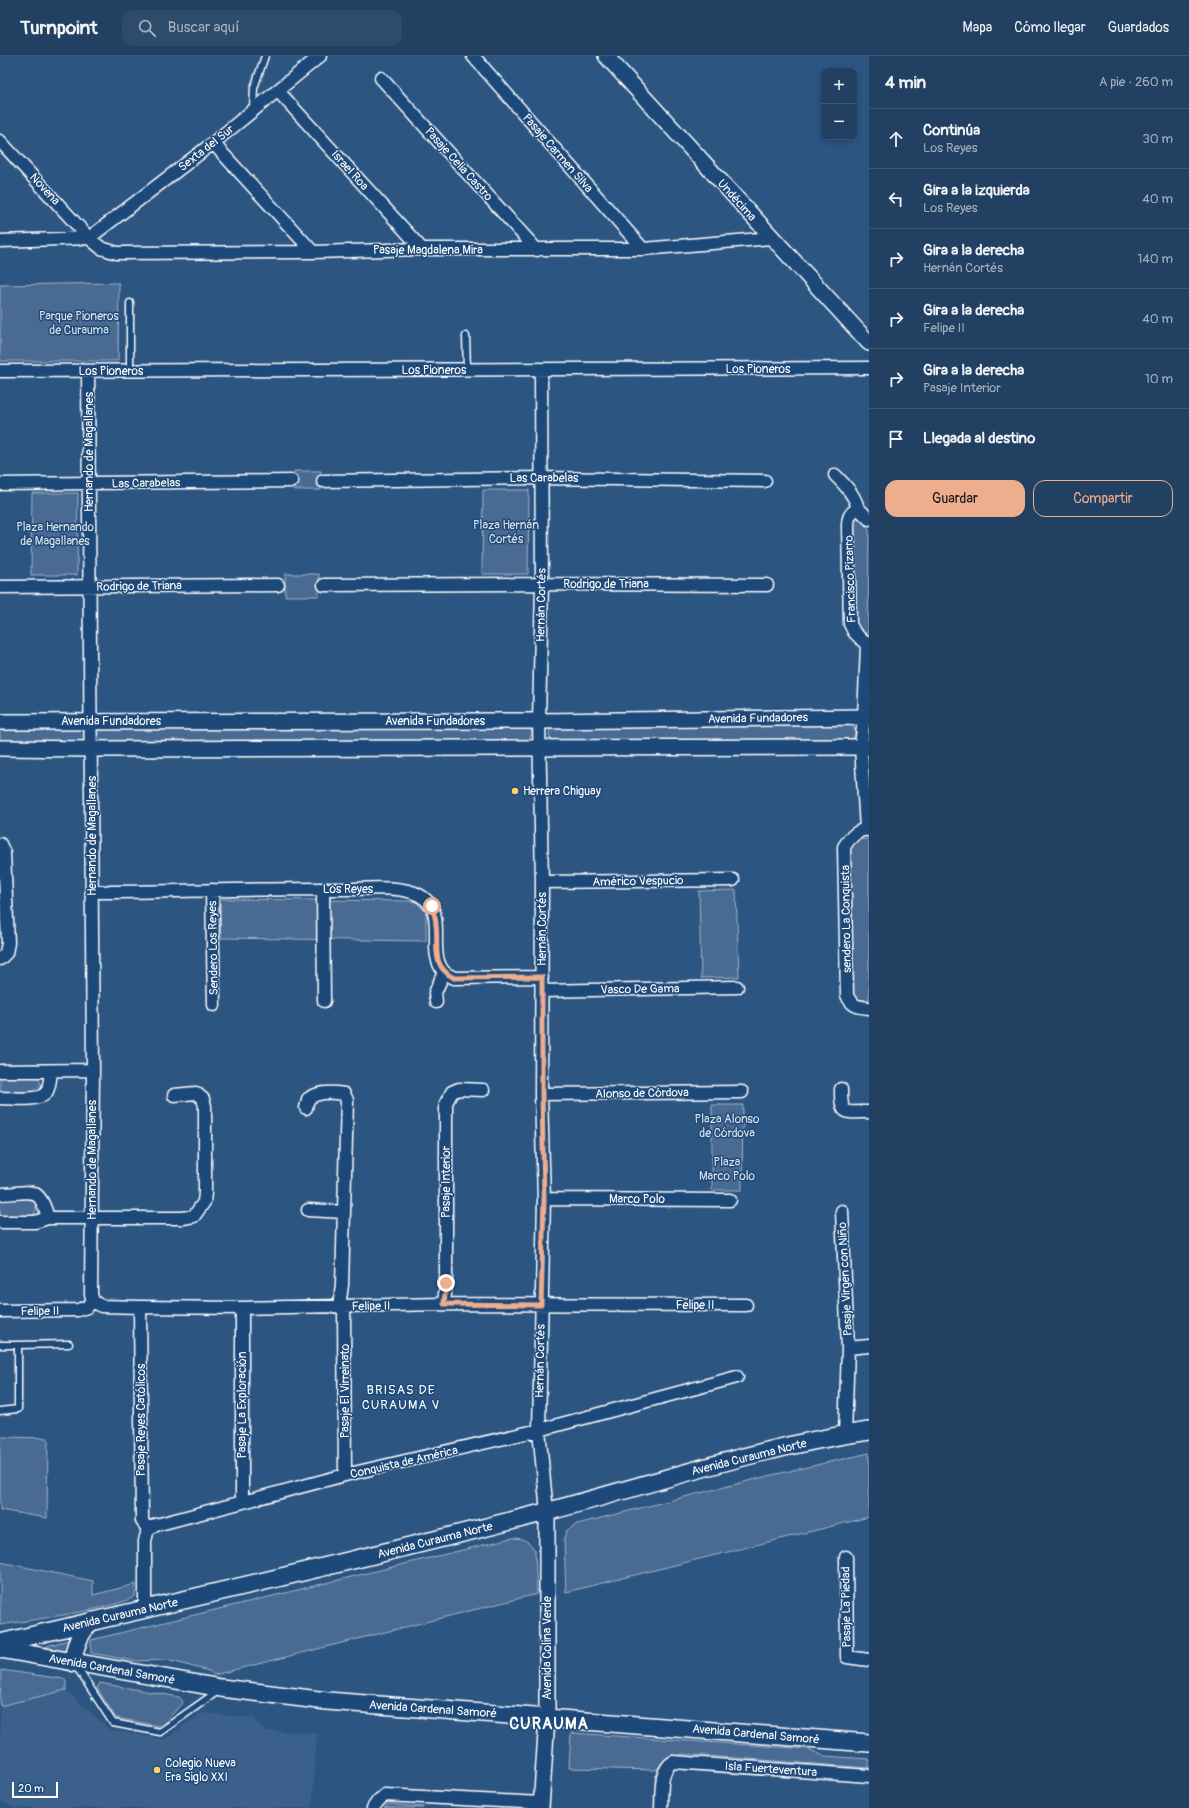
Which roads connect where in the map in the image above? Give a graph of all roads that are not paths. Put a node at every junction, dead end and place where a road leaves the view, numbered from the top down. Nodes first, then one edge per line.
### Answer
1 (265, 56) edge
2 (320, 56) edge
3 (473, 56) edge
4 (606, 56) edge
5 (381, 78) dead end
6 (278, 91) junction
7 (253, 111) junction
8 (0, 141) edge
9 (213, 143) junction
10 (90, 238) junction
11 (771, 238) junction
12 (0, 241) edge
13 (422, 249) junction
14 (643, 249) junction
15 (537, 250) junction
16 (313, 252) junction
17 (130, 303) dead end
18 (466, 336) dead end
19 (869, 343) edge
20 (869, 368) edge
21 (467, 370) junction
22 (541, 370) junction
23 (0, 371) edge
24 (130, 371) junction
25 (88, 372) junction
26 (835, 475) dead end
27 (541, 478) junction
28 (292, 481) dead end
29 (323, 481) dead end
30 (765, 481) dead end
31 (0, 484) edge
32 (89, 484) junction
33 (858, 508) junction
34 (869, 519) edge
35 (542, 584) junction
36 (278, 585) dead end
37 (324, 585) dead end
38 (767, 585) dead end
39 (89, 587) junction
40 (0, 588) edge
41 (868, 644) edge
42 (867, 717) edge
43 (91, 721) junction
44 (539, 721) junction
45 (0, 722) edge
46 (865, 747) edge
47 (0, 748) edge
48 (540, 748) junction
49 (91, 749) junction
50 (867, 830) edge
51 (0, 844) edge
52 (733, 880) dead end
53 (542, 882) junction
54 (323, 889) junction
55 (212, 890) junction
56 (92, 892) junction
57 (0, 959) edge
58 (444, 972) junction
59 (542, 977) junction
60 (737, 987) dead end
61 (542, 991) junction
62 (324, 1001) dead end
63 (436, 1002) dead end
64 (214, 1005) dead end
65 (869, 1008) edge
66 (93, 1070) junction
67 (0, 1071) edge
68 (51, 1071) junction
69 (840, 1089) dead end
70 (483, 1090) dead end
71 (742, 1092) dead end
72 (542, 1094) junction
73 (174, 1095) dead end
74 (0, 1098) edge
75 (306, 1108) dead end
76 (869, 1112) edge
77 (0, 1194) edge
78 (544, 1199) junction
79 (730, 1200) dead end
80 (308, 1210) dead end
81 (842, 1210) dead end
82 (344, 1212) junction
83 (48, 1218) junction
84 (92, 1219) junction
85 (0, 1222) edge
86 (93, 1301) junction
87 (444, 1304) junction
88 (541, 1305) junction
89 (746, 1305) dead end
90 (341, 1307) junction
91 (140, 1308) junction
92 (242, 1308) junction
93 (0, 1311) edge
94 (68, 1344) dead end
95 (0, 1345) edge
96 (18, 1345) junction
97 (869, 1346) edge
98 (848, 1348) junction
99 (737, 1377) dead end
100 (0, 1411) edge
101 (539, 1430) junction
102 (869, 1431) edge
103 (845, 1434) junction
104 (345, 1475) junction
105 (242, 1502) junction
106 (547, 1512) junction
107 (148, 1529) junction
108 (846, 1557) dead end
109 (145, 1609) junction
110 (92, 1621) junction
111 (0, 1643) edge
112 (0, 1649) edge
113 (869, 1660) edge
114 (74, 1663) junction
115 (221, 1688) junction
116 (547, 1718) junction
117 (869, 1743) edge
118 (869, 1776) edge
119 (430, 1802) edge
120 (541, 1805) edge
121 (373, 1808) edge
122 (661, 1808) edge

1 - 7 lane
2 - 6 street, Sexta del Sur
3 - 14 street, Pasaje Carmen Silva
4 - 11 street, Undécima
5 - 15 street, Pasaje Celia Castro
6 - 7 street, Sexta del Sur
6 - 13 street, Israel Roa
7 - 9 street, Sexta del Sur
8 - 10 street, Novena
9 - 10 street, Sexta del Sur
9 - 16 street
10 - 12 street
10 - 16 street, Pasaje Magdalena Mira
11 - 14 street, Pasaje Magdalena Mira
11 - 19 street, Undécima
13 - 15 street, Pasaje Magdalena Mira
13 - 16 street, Pasaje Magdalena Mira
14 - 15 street, Pasaje Magdalena Mira
17 - 24 lane
18 - 21 lane
20 - 22 street, Los Pioneros
21 - 22 street, Los Pioneros
21 - 24 street, Los Pioneros
22 - 27 street, Hernán Cortés
23 - 25 street, Los Pioneros
24 - 25 street, Los Pioneros
25 - 32 street, Hernando de Magallanes
26 - 33 street
27 - 29 street, Las Carabelas
27 - 30 street, Las Carabelas
27 - 35 street, Hernán Cortés
28 - 32 street, Las Carabelas
31 - 32 street, Las Carabelas
32 - 39 street, Hernando de Magallanes
33 - 34 street
33 - 41 street, Francisco Pizarro
35 - 37 street, Rodrigo de Triana
35 - 38 street, Rodrigo de Triana
35 - 44 street, Hernán Cortés
36 - 39 street, Rodrigo de Triana
39 - 40 street, Rodrigo de Triana
39 - 43 street, Hernando de Magallanes
41 - 42 street
42 - 44 street, Avenida Fundadores
42 - 46 street
43 - 44 street, Avenida Fundadores
43 - 45 street, Avenida Fundadores
43 - 49 street, Hernando de Magallanes
44 - 48 street, Hernán Cortés
46 - 48 street
46 - 50 street
47 - 49 street
48 - 49 street
48 - 53 street, Hernán Cortés
49 - 56 street, Hernando de Magallanes
50 - 65 street, sendero La Conquista
51 - 57 street
52 - 53 street, Américo Vespucio
53 - 59 street, Hernán Cortés
54 - 55 street, Los Reyes
54 - 58 street, Los Reyes
54 - 62 street
55 - 56 street, Los Reyes
55 - 64 street, Sendero Los Reyes
56 - 66 street, Hernando de Magallanes
58 - 59 street
58 - 63 street
59 - 61 street, Hernán Cortés
60 - 61 street, Vasco De Gama
61 - 72 street, Hernán Cortés
66 - 68 street
66 - 84 street, Hernando de Magallanes
67 - 68 street
68 - 74 street
69 - 76 street
70 - 87 street, Pasaje Interior
71 - 72 street, Alonso de Córdova
72 - 78 street, Hernán Cortés
73 - 84 street
75 - 82 street
77 - 83 street
78 - 79 street, Marco Polo
78 - 88 street, Hernán Cortés
80 - 82 street
81 - 98 street, Pasaje Virgen con Niño
82 - 90 street
83 - 84 street
83 - 85 street
84 - 86 street, Hernando de Magallanes
86 - 91 street, Felipe II
86 - 93 street, Felipe II
87 - 88 street, Felipe II
87 - 90 street, Felipe II
88 - 89 street, Felipe II
88 - 101 street, Hernán Cortés
90 - 92 street, Felipe II
90 - 104 street, Pasaje El Virreinato
91 - 92 street, Felipe II
91 - 107 street, Pasaje Reyes Católicos
92 - 105 street, Pasaje La Exploración
94 - 96 lane
95 - 96 lane
96 - 100 lane
97 - 98 street
98 - 103 street, Pasaje Virgen con Niño
99 - 101 street, Conquista de América
101 - 104 street, Conquista de América
101 - 106 street, Hernán Cortés
102 - 103 main road, Avenida Curauma Norte
103 - 106 main road, Avenida Curauma Norte
104 - 105 street, Conquista de América
105 - 107 street, Conquista de América
106 - 109 main road, Avenida Curauma Norte
106 - 116 street, Avenida Colina Verde
107 - 109 street
108 - 113 street, Pasaje La Piedad
109 - 110 main road, Avenida Curauma Norte
110 - 111 main road, Avenida Curauma Norte
110 - 114 main road
112 - 114 main road, Avenida Cardenal Samoré
114 - 115 main road, Avenida Cardenal Samoré
114 - 115 lane
115 - 116 main road, Avenida Cardenal Samoré
116 - 117 main road, Avenida Cardenal Samoré
116 - 120 street, Avenida Colina Verde
118 - 122 street, Isla Fuerteventura
119 - 120 street
119 - 121 street

